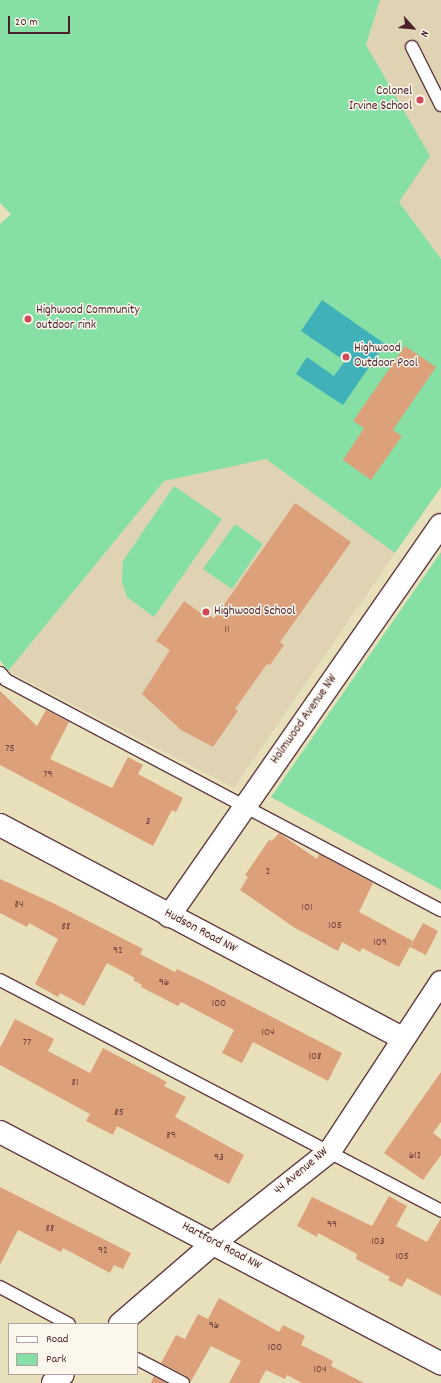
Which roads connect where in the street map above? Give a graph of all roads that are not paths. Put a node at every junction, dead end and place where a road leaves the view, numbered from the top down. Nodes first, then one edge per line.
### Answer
1 (412, 47) dead end
2 (441, 105) edge
3 (441, 525) edge
4 (2, 681) edge
5 (246, 805) junction
6 (0, 825) edge
7 (441, 910) edge
8 (169, 916) junction
9 (0, 980) edge
10 (441, 982) edge
11 (402, 1038) junction
12 (0, 1132) edge
13 (330, 1151) junction
14 (441, 1211) edge
15 (214, 1243) junction
16 (0, 1287) edge
17 (67, 1323) edge
18 (121, 1323) edge
19 (138, 1360) edge
20 (441, 1364) edge
21 (62, 1375) edge
22 (53, 1383) edge
23 (183, 1383) edge

1 - 2 lane
3 - 5 street, Holmwood Avenue NW
4 - 5 lane
5 - 7 lane
5 - 8 street, Holmwood Avenue NW
6 - 8 street, Hudson Road NW
8 - 11 street, Hudson Road NW
9 - 13 lane
10 - 11 street, 44 Avenue NW
11 - 13 street, 44 Avenue NW
12 - 15 street, Hartford Road NW
13 - 14 lane
13 - 15 street, 44 Avenue NW
15 - 18 street, 44 Avenue NW
15 - 20 street, Hartford Road NW
16 - 17 lane
19 - 23 lane
21 - 22 street

